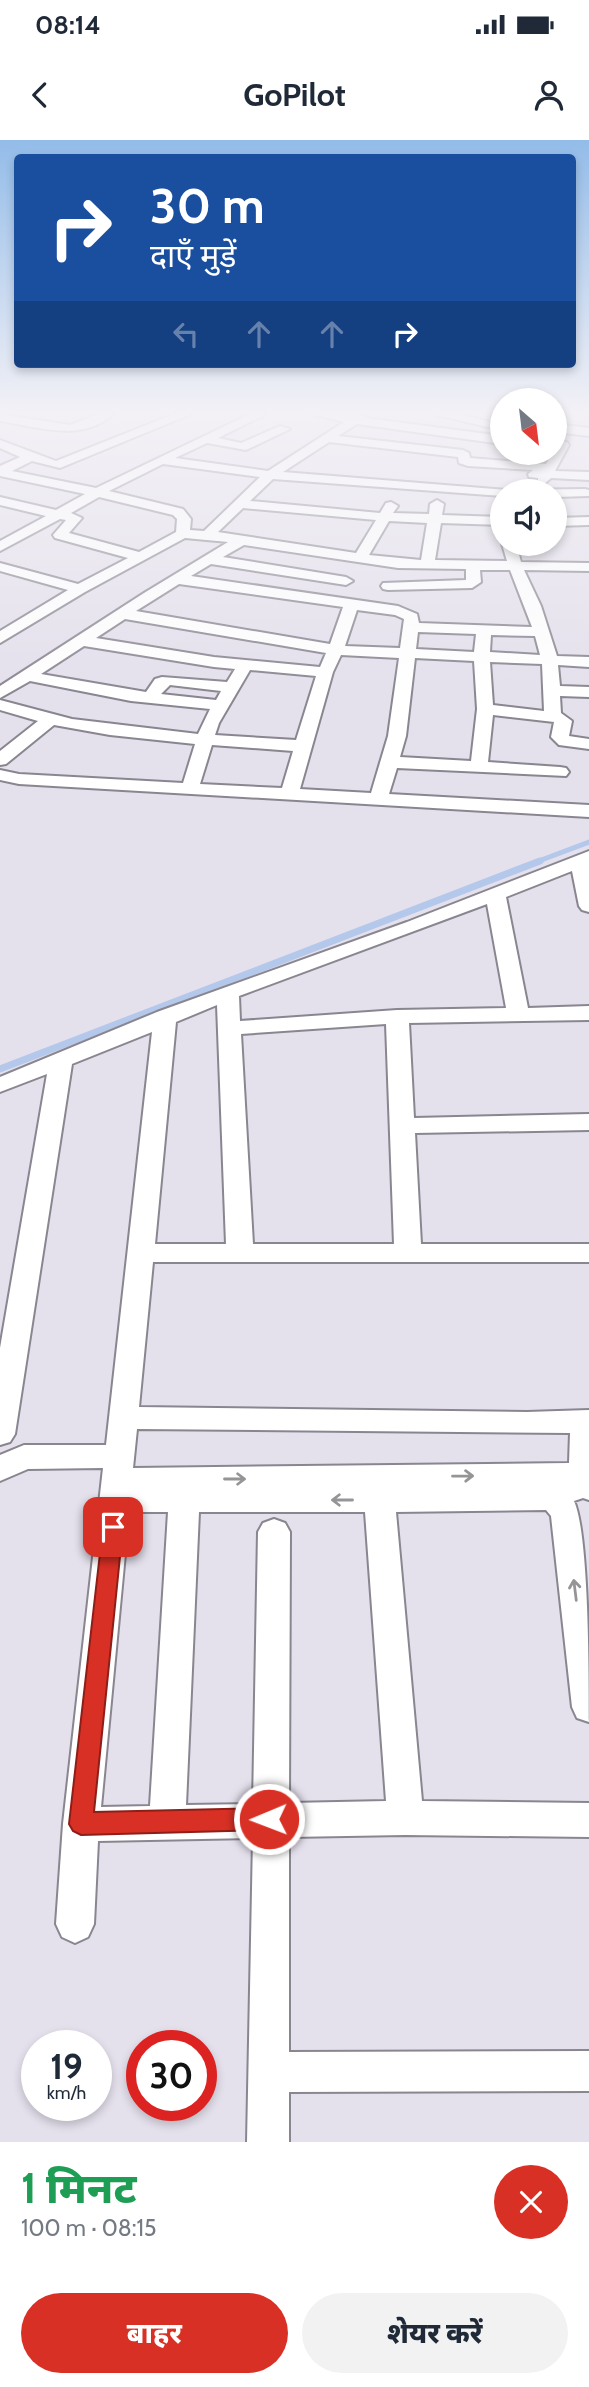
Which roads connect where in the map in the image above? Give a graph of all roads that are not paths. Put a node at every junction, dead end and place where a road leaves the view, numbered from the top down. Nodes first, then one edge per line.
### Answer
1 (29, 507) edge
2 (70, 507) edge
3 (159, 507) edge
4 (234, 507) edge
5 (304, 507) edge
6 (360, 507) edge
7 (390, 507) edge
8 (437, 507) edge
9 (490, 511) edge
10 (58, 514) junction
11 (385, 517) junction
12 (435, 520) junction
13 (589, 521) edge
14 (567, 522) edge
15 (183, 534) junction
16 (207, 535) junction
17 (276, 535) junction
18 (241, 541) junction
19 (0, 547) edge
20 (138, 556) junction
21 (512, 556) edge
22 (208, 559) junction
23 (365, 559) junction
24 (427, 566) junction
25 (472, 566) junction
26 (515, 566) junction
27 (589, 567) edge
28 (2, 569) edge
29 (178, 579) junction
30 (346, 581) junction
31 (22, 584) dead end
32 (388, 586) dead end
33 (76, 592) junction
34 (321, 601) junction
35 (351, 605) junction
36 (124, 614) junction
37 (0, 618) edge
38 (32, 620) junction
39 (412, 627) junction
40 (484, 629) junction
41 (540, 632) junction
42 (0, 638) edge
43 (85, 641) junction
44 (336, 650) junction
45 (405, 654) junction
46 (482, 656) junction
47 (550, 660) junction
48 (589, 662) edge
49 (245, 665) junction
50 (325, 671) junction
51 (27, 676) junction
52 (231, 687) junction
53 (551, 691) junction
54 (589, 692) edge
55 (0, 693) edge
56 (150, 698) junction
57 (0, 705) edge
58 (219, 705) junction
59 (485, 709) junction
60 (552, 716) junction
61 (50, 720) junction
62 (205, 739) junction
63 (589, 744) edge
64 (301, 747) junction
65 (0, 760) edge
66 (390, 762) junction
67 (479, 766) junction
68 (560, 772) dead end
69 (0, 775) edge
70 (190, 788) junction
71 (289, 794) junction
72 (378, 801) junction
73 (589, 811) edge
74 (584, 859) edge
75 (495, 895) junction
76 (589, 906) edge
77 (228, 993) junction
78 (589, 1013) edge
79 (519, 1014) junction
80 (165, 1017) junction
81 (397, 1017) junction
82 (229, 1028) junction
83 (61, 1061) junction
84 (0, 1086) edge
85 (589, 1122) edge
86 (402, 1126) junction
87 (143, 1253) junction
88 (240, 1253) junction
89 (589, 1253) edge
90 (408, 1254) junction
91 (125, 1418) junction
92 (587, 1421) edge
93 (0, 1434) edge
94 (0, 1469) edge
95 (118, 1478) junction
96 (586, 1484) edge
97 (185, 1489) junction
98 (378, 1489) junction
99 (557, 1501) junction
100 (274, 1532) dead end
101 (589, 1707) edge
102 (405, 1818) junction
103 (269, 1819) junction
104 (589, 1821) edge
105 (167, 1822) junction
106 (81, 1824) junction
107 (75, 1924) dead end
108 (589, 2071) edge
109 (268, 2072) junction
110 (268, 2142) edge

1 - 10 street
2 - 10 street
3 - 15 street
4 - 16 street
5 - 17 street
6 - 11 street
7 - 11 street
8 - 12 street
9 - 12 street
10 - 19 street
10 - 20 street
11 - 12 street
11 - 23 street
12 - 24 street
13 - 14 street
15 - 16 street
15 - 20 street
16 - 18 street
17 - 18 street
17 - 23 street
18 - 22 street
20 - 33 street
21 - 26 street
22 - 29 street
22 - 30 street
23 - 24 street
23 - 30 street
24 - 25 street
25 - 26 street
25 - 32 street
26 - 27 street
26 - 41 street
28 - 33 street
29 - 34 street
29 - 36 street
30 - 34 street
31 - 33 street
33 - 38 street
34 - 35 street
35 - 39 street
35 - 44 street
36 - 43 street
36 - 44 street
37 - 38 street
38 - 42 street
39 - 40 street
39 - 45 street
40 - 41 street
40 - 46 street
41 - 47 street
43 - 49 street
43 - 51 street
44 - 45 street
44 - 50 street
45 - 46 street
45 - 66 street
46 - 47 street
46 - 59 street
47 - 48 street
47 - 53 street
49 - 50 street
49 - 52 street
50 - 64 street
51 - 55 street
51 - 56 street
52 - 56 street
52 - 58 street
53 - 54 street
53 - 60 street
56 - 58 street
57 - 61 street
58 - 62 street
59 - 60 street
59 - 67 street
60 - 63 street
61 - 62 street
61 - 65 street
62 - 64 street
62 - 70 street
64 - 71 street
66 - 67 street
66 - 72 street
67 - 68 street
69 - 70 street
70 - 71 street
71 - 72 street
72 - 73 street
74 - 75 street
74 - 76 street
75 - 77 street
75 - 79 street
77 - 80 street
77 - 82 street
78 - 79 street
79 - 81 street
80 - 83 street
80 - 87 street
81 - 82 street
81 - 86 street
82 - 88 street
83 - 84 street
83 - 93 street
85 - 86 street
86 - 90 street
87 - 88 street
87 - 91 street
88 - 90 street
89 - 90 street
91 - 92 street
91 - 95 street
92 - 96 street
94 - 95 street
95 - 97 street
95 - 106 street
98 -> 96 street
96 - 99 street
97 - 98 street
97 - 105 street
98 - 99 street
98 - 102 street
101 -> 99 street
100 - 103 street
102 - 103 street
102 - 104 street
103 - 105 street
103 - 109 street
105 - 106 street
106 - 107 street
108 - 109 street
109 - 110 street

